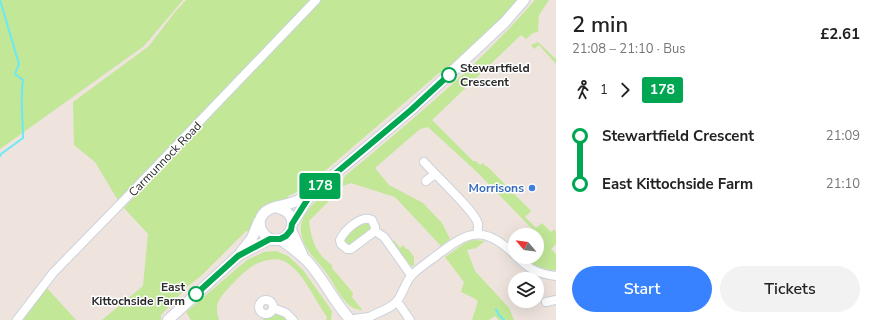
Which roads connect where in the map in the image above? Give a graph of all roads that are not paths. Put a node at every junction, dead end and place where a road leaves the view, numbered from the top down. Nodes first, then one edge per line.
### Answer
1 (316, 0) edge
2 (524, 0) edge
3 (424, 162) dead end
4 (435, 174) junction
5 (426, 182) dead end
6 (311, 194) junction
7 (278, 208) junction
8 (260, 219) junction
9 (291, 227) junction
10 (375, 231) dead end
11 (478, 234) junction
12 (275, 239) junction
13 (508, 248) edge
14 (238, 256) junction
15 (304, 257) junction
16 (524, 264) edge
17 (411, 275) junction
18 (556, 276) edge
19 (556, 300) edge
20 (397, 301) junction
21 (546, 302) dead end
22 (273, 308) dead end
23 (367, 318) edge
24 (348, 319) edge
25 (17, 320) edge
26 (168, 320) edge
27 (293, 320) edge
28 (410, 320) edge

1 - 25 street, Carmunnock Road
2 - 6 street
3 - 4 street
4 - 5 street
4 - 11 street
6 - 7 street
6 - 9 street
7 - 8 street
7 - 9 street
8 - 12 street
8 - 14 street
9 - 12 street
9 - 15 street
10 - 17 street
11 - 13 street
11 - 17 street
12 - 14 street
12 - 15 street
14 - 26 street
15 - 24 street
16 - 18 street
17 - 20 street
19 - 21 street
20 - 23 street
20 - 28 street
22 - 27 street
23 - 24 street

